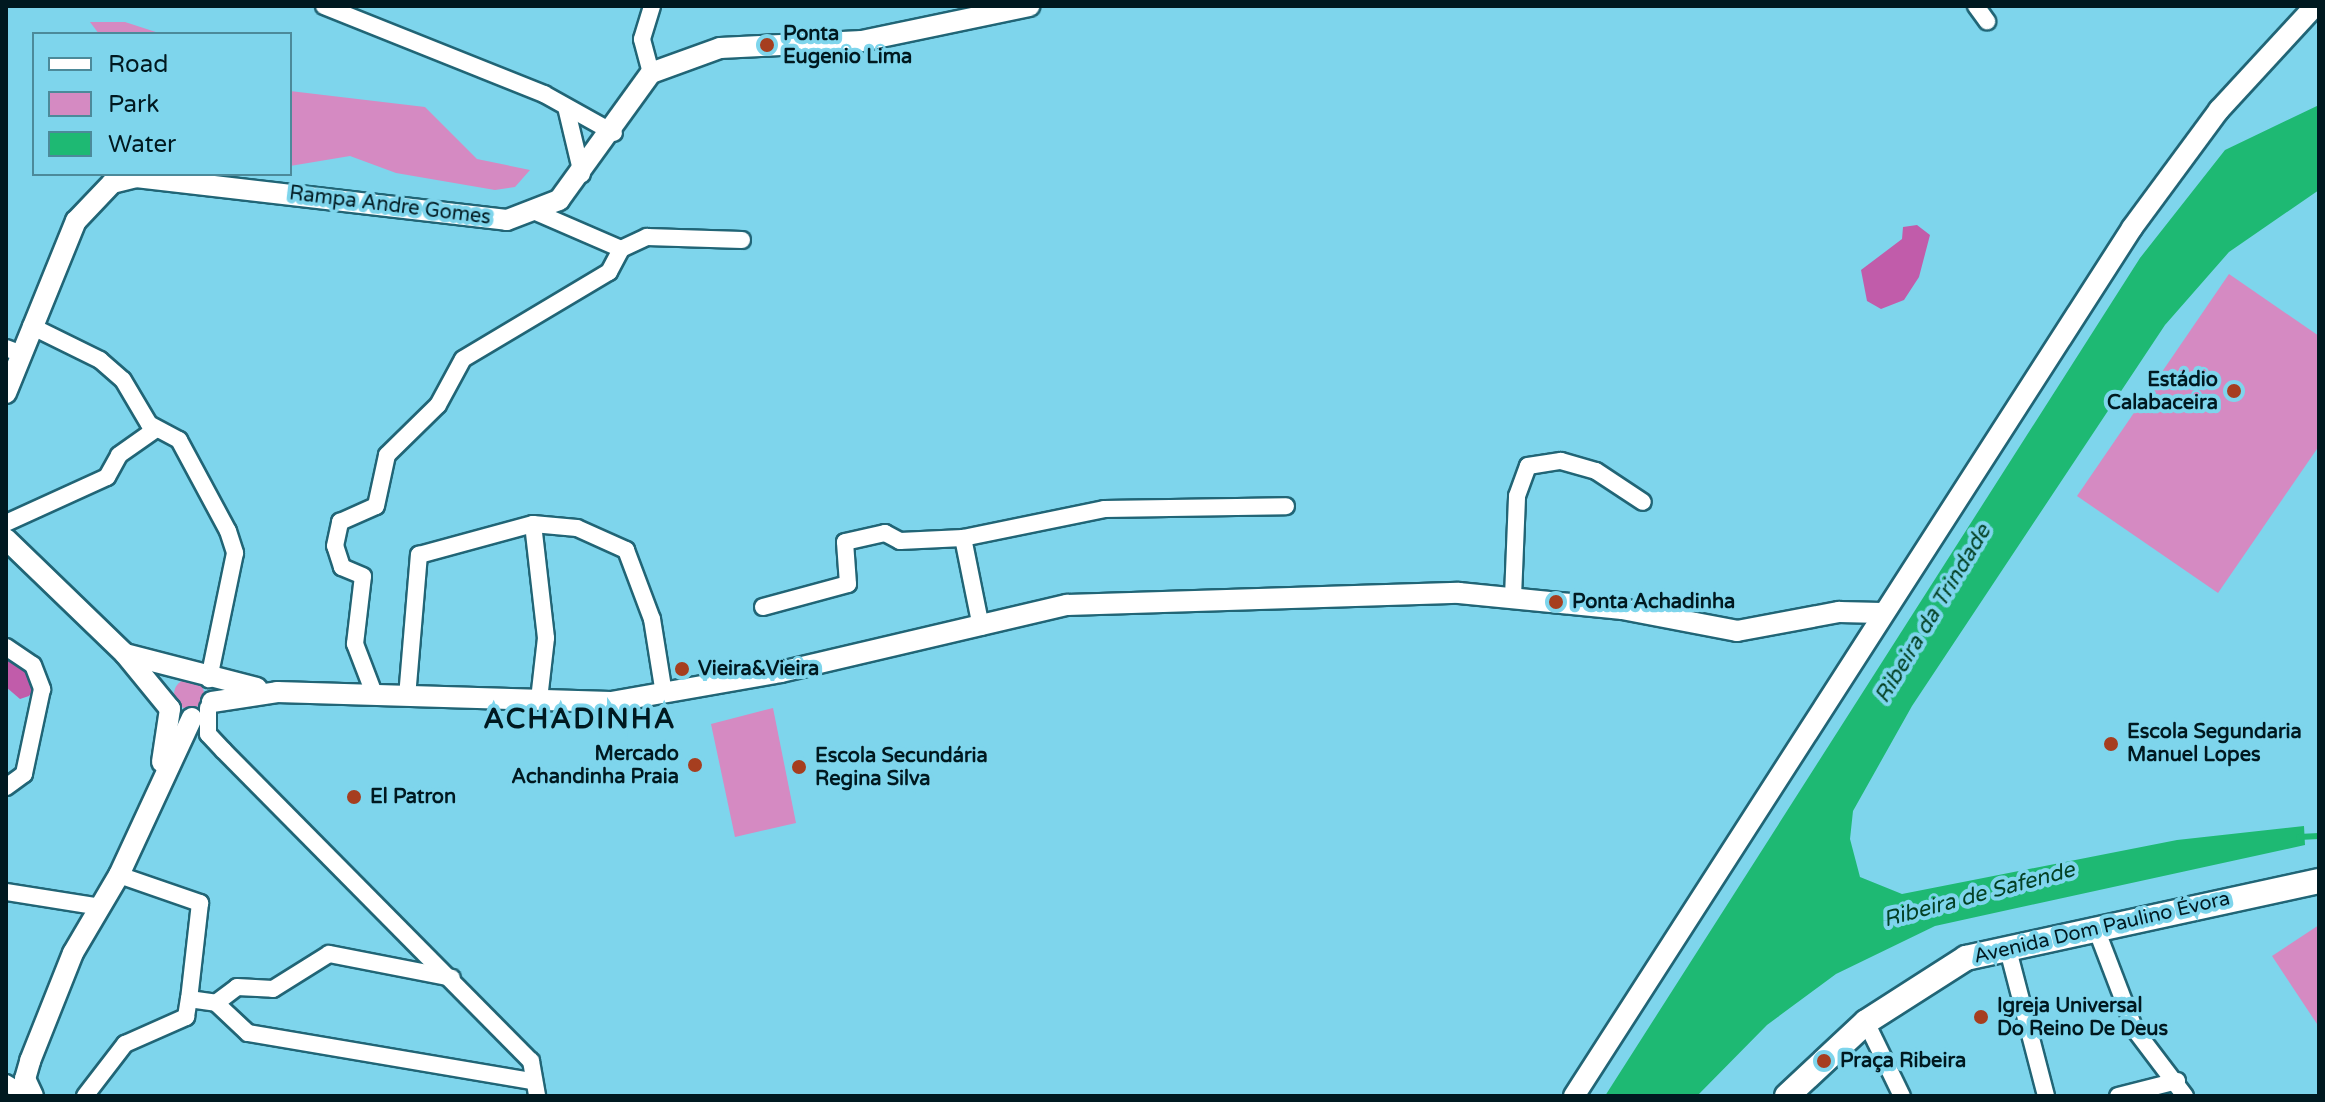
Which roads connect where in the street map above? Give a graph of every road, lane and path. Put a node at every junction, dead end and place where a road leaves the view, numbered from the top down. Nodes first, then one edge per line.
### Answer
1 (324, 6) edge
2 (652, 6) edge
3 (1029, 6) edge
4 (1976, 6) edge
5 (2315, 6) edge
6 (1987, 21) dead end
7 (651, 73) junction
8 (566, 107) junction
9 (614, 133) junction
10 (582, 174) junction
11 (538, 213) junction
12 (742, 240) dead end
13 (621, 249) junction
14 (31, 326) junction
15 (13, 351) edge
16 (6, 393) edge
17 (156, 429) junction
18 (1643, 502) dead end
19 (1286, 506) dead end
20 (6, 523) edge
21 (533, 524) junction
22 (963, 538) junction
23 (6, 539) edge
24 (1513, 597) junction
25 (763, 607) dead end
26 (1882, 613) junction
27 (981, 627) junction
28 (6, 647) edge
29 (125, 654) junction
30 (186, 668) junction
31 (209, 679) junction
32 (277, 692) junction
33 (664, 694) junction
34 (375, 696) junction
35 (407, 697) junction
36 (539, 699) junction
37 (170, 709) junction
38 (204, 709) junction
39 (159, 778) junction
40 (6, 787) edge
41 (119, 875) junction
42 (2319, 881) edge
43 (6, 892) edge
44 (101, 907) junction
45 (2095, 926) junction
46 (2007, 946) junction
47 (452, 978) junction
48 (189, 999) junction
49 (216, 1003) junction
50 (1866, 1022) junction
51 (6, 1083) edge
52 (2181, 1088) edge
53 (535, 1089) edge
54 (31, 1096) edge
55 (85, 1096) edge
56 (1574, 1096) edge
57 (1787, 1096) edge
58 (1902, 1096) edge
59 (2046, 1096) edge
60 (2118, 1096) edge

1 - 8 street
2 - 7 street
3 - 7 street
4 - 6 street
5 - 26 street
7 - 9 street
8 - 9 street
8 - 10 street
9 - 10 street
10 - 11 street
11 - 13 street
11 - 14 street, Rampa Andre Gomes
12 - 13 street
13 - 34 street
14 - 15 street, Rampa Andre Gomes
14 - 17 street
15 - 16 street, Rampa Andre Gomes
17 - 20 street
17 - 31 street
18 - 24 street
19 - 22 street
21 - 33 street
21 - 35 street
21 - 36 street
22 - 25 street
22 - 27 street
23 - 29 street
24 - 26 street
24 - 27 street
26 - 56 street
27 - 33 street
28 - 40 street
29 - 30 street
29 - 37 street
30 - 31 street
30 - 37 street
31 - 32 street
31 - 38 street
32 - 34 street
32 - 38 street
33 - 36 street
34 - 35 street
35 - 36 street
37 - 38 street
37 - 39 street
38 - 39 street
38 - 47 street
39 - 41 street
41 - 44 street
41 - 48 street
42 - 45 main road, Avenida Dom Paulino Évora
43 - 44 street
44 - 54 street
45 - 46 main road, Avenida Dom Paulino Évora
45 - 52 street
46 - 50 main road, Avenida Dom Paulino Évora
46 - 59 street
47 - 49 street
47 - 53 street
48 - 49 street
48 - 55 street
49 - 53 street
50 - 57 main road, Avenida Dom Paulino Évora
50 - 58 street
51 - 54 street
52 - 60 street

